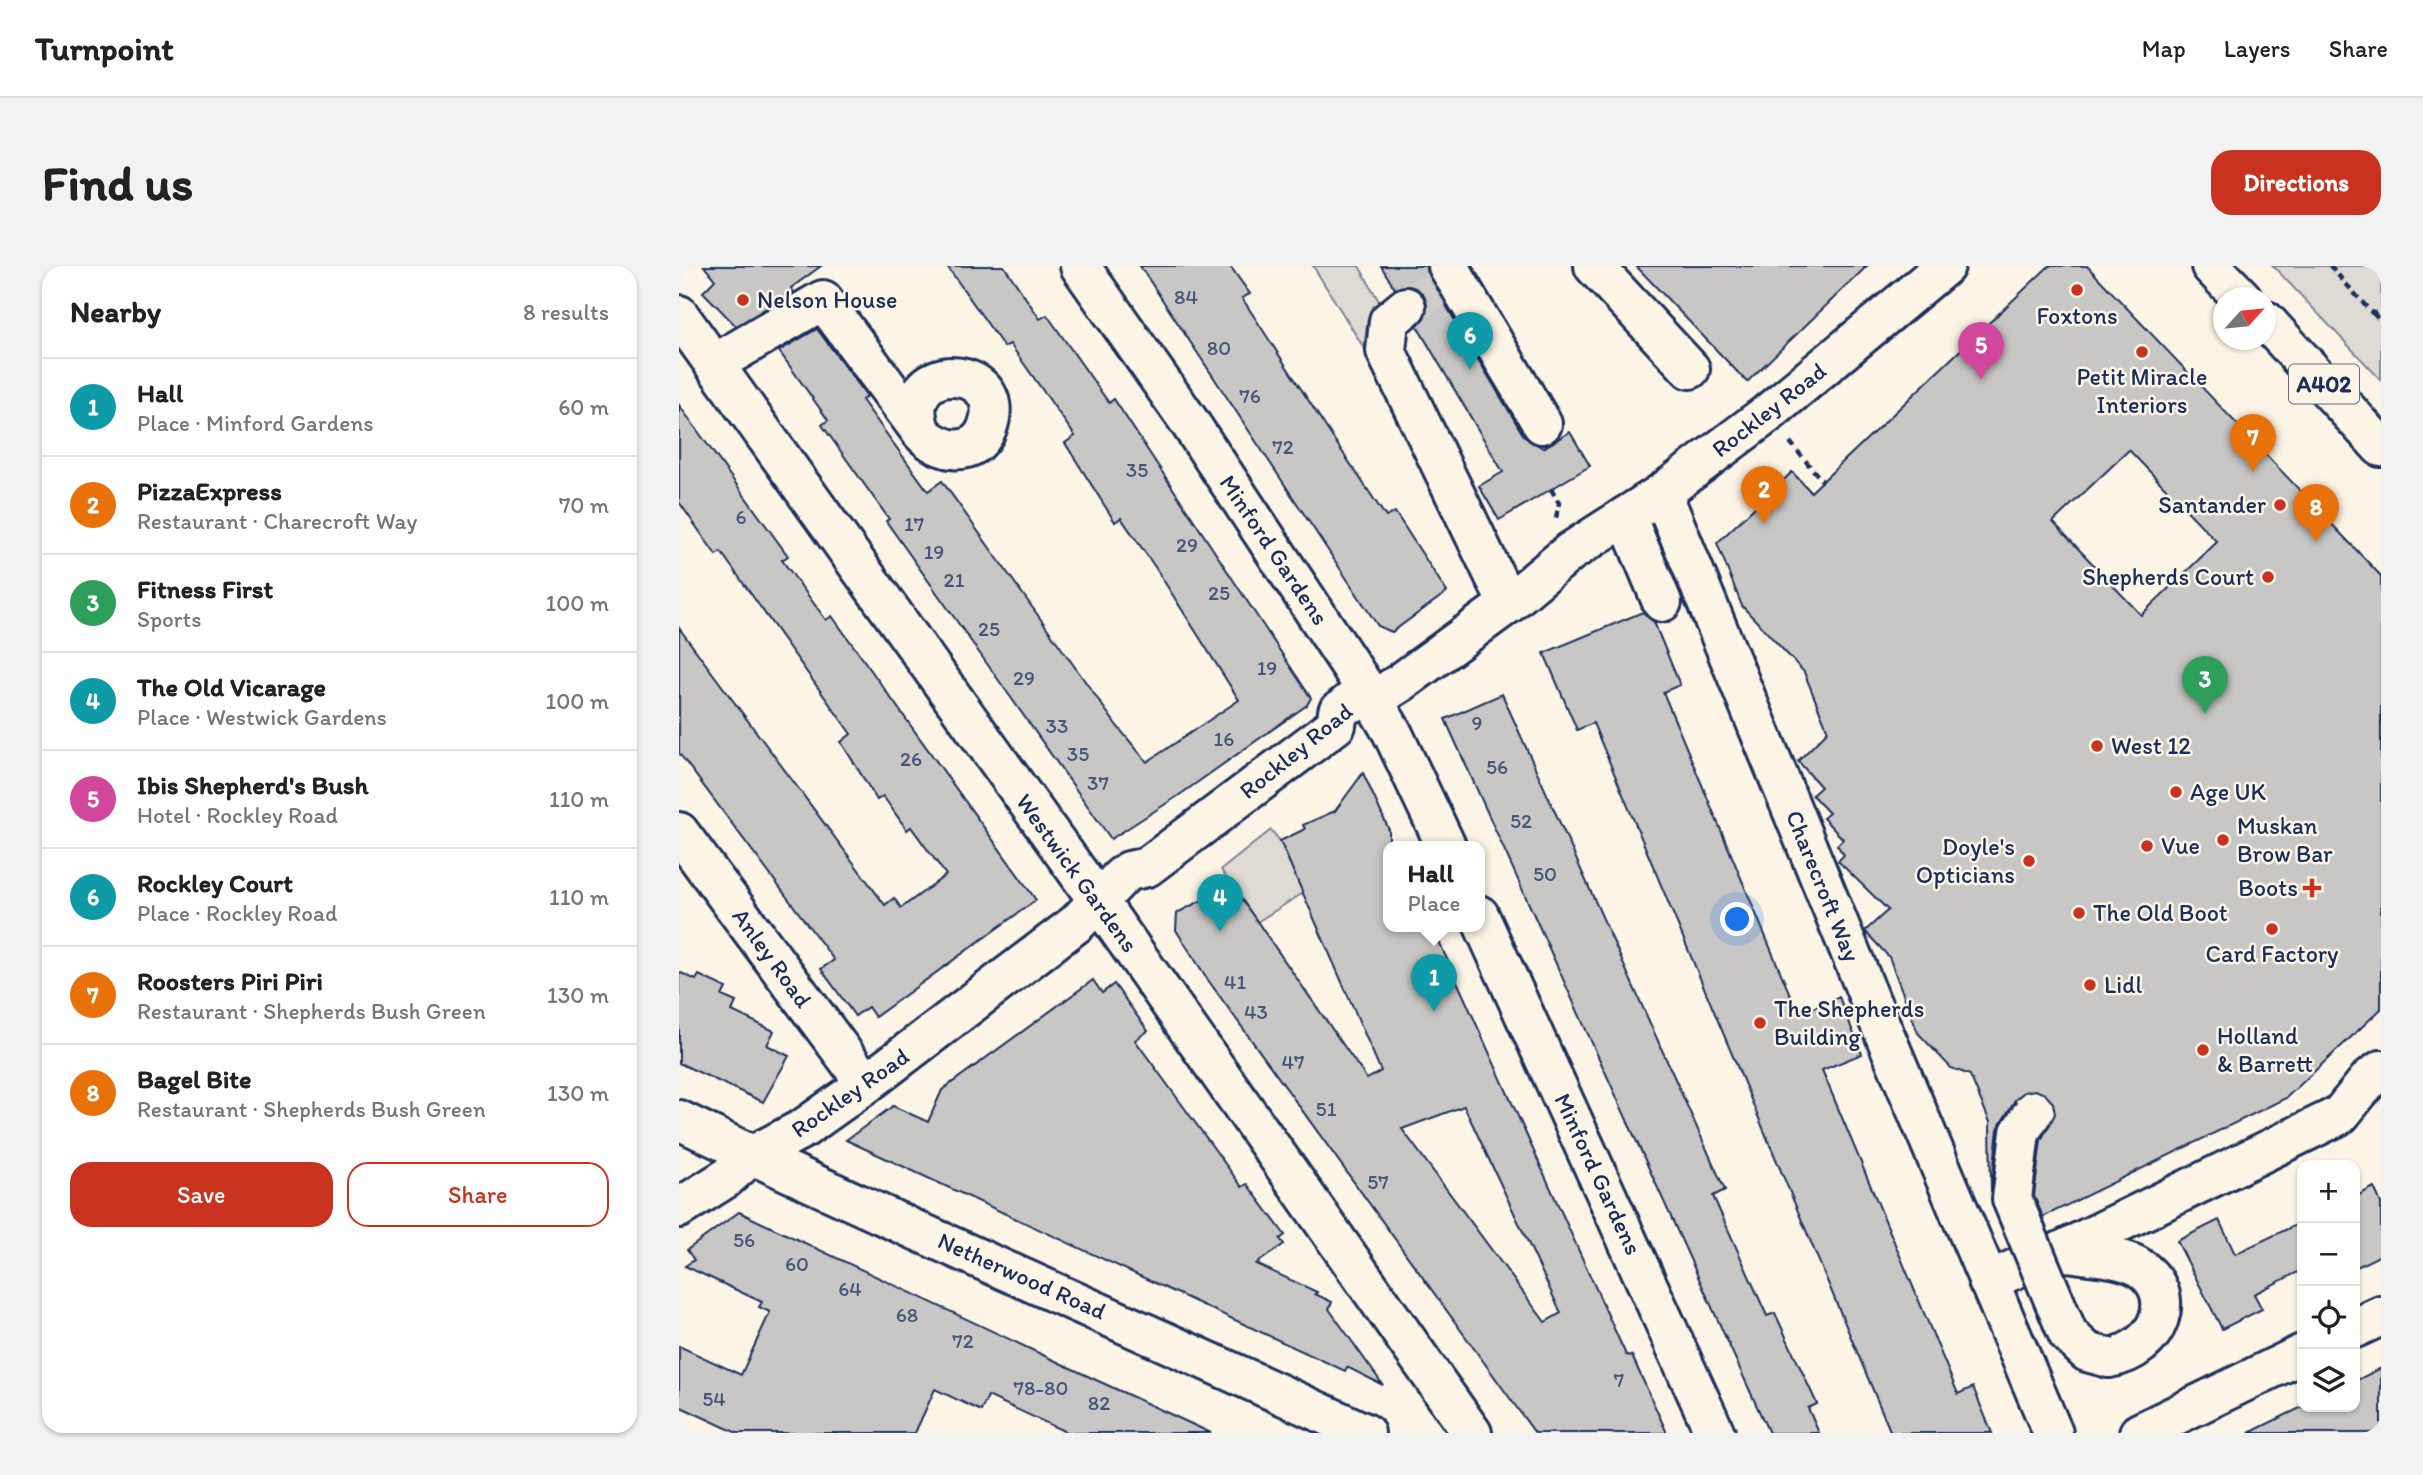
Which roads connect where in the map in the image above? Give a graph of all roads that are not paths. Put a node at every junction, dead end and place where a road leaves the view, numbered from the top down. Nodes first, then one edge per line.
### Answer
1 (1080, 266) edge
2 (1594, 266) edge
3 (2211, 266) edge
4 (1931, 271) edge
5 (1450, 275) edge
6 (2231, 287) edge
7 (1406, 307) tunnel mouth
8 (679, 315) edge
9 (2276, 332) edge
10 (714, 364) junction
11 (1690, 369) dead end
12 (1542, 424) dead end
13 (921, 432) dead end
14 (2381, 447) edge
15 (1662, 493) junction
16 (1626, 516) junction
17 (1662, 602) dead end
18 (1508, 604) junction
19 (1373, 700) junction
20 (679, 832) edge
21 (1444, 841) edge
22 (1099, 902) junction
23 (1485, 928) edge
24 (2381, 1070) edge
25 (866, 1084) junction
26 (2033, 1112) dead end
27 (679, 1120) edge
28 (751, 1156) junction
29 (679, 1208) edge
30 (2059, 1252) junction
31 (1988, 1281) junction
32 (2381, 1316) edge
33 (2360, 1326) edge
34 (2297, 1356) edge
35 (1365, 1433) edge
36 (1472, 1433) edge
37 (1715, 1433) edge
38 (2053, 1433) edge
39 (2139, 1433) edge

1 - 19 street, Minford Gardens
2 - 11 street
3 - 6 street
4 - 15 street, Rockley Road
5 - 12 street
7 - 18 street
8 - 10 street, Westwick Gardens
9 - 14 street, A402
10 - 13 street
10 - 22 street, Westwick Gardens
15 - 16 street, Rockley Road
15 - 31 street, Charecroft Way
16 - 17 street
16 - 18 street, Rockley Road
18 - 19 street, Rockley Road
19 - 21 street, Minford Gardens
19 - 22 street, Rockley Road
20 - 25 street, Anley Road
22 - 25 street, Rockley Road
22 - 36 street, Westwick Gardens
23 - 37 street, Minford Gardens
24 - 30 street
25 - 28 street, Rockley Road
26 - 30 street, bridge
27 - 28 street, Netherwood Road
28 - 29 street, Rockley Road
28 - 35 street, Netherwood Road
30 - 31 street
31 - 38 street, Charecroft Way
32 - 33 street
34 - 39 street

